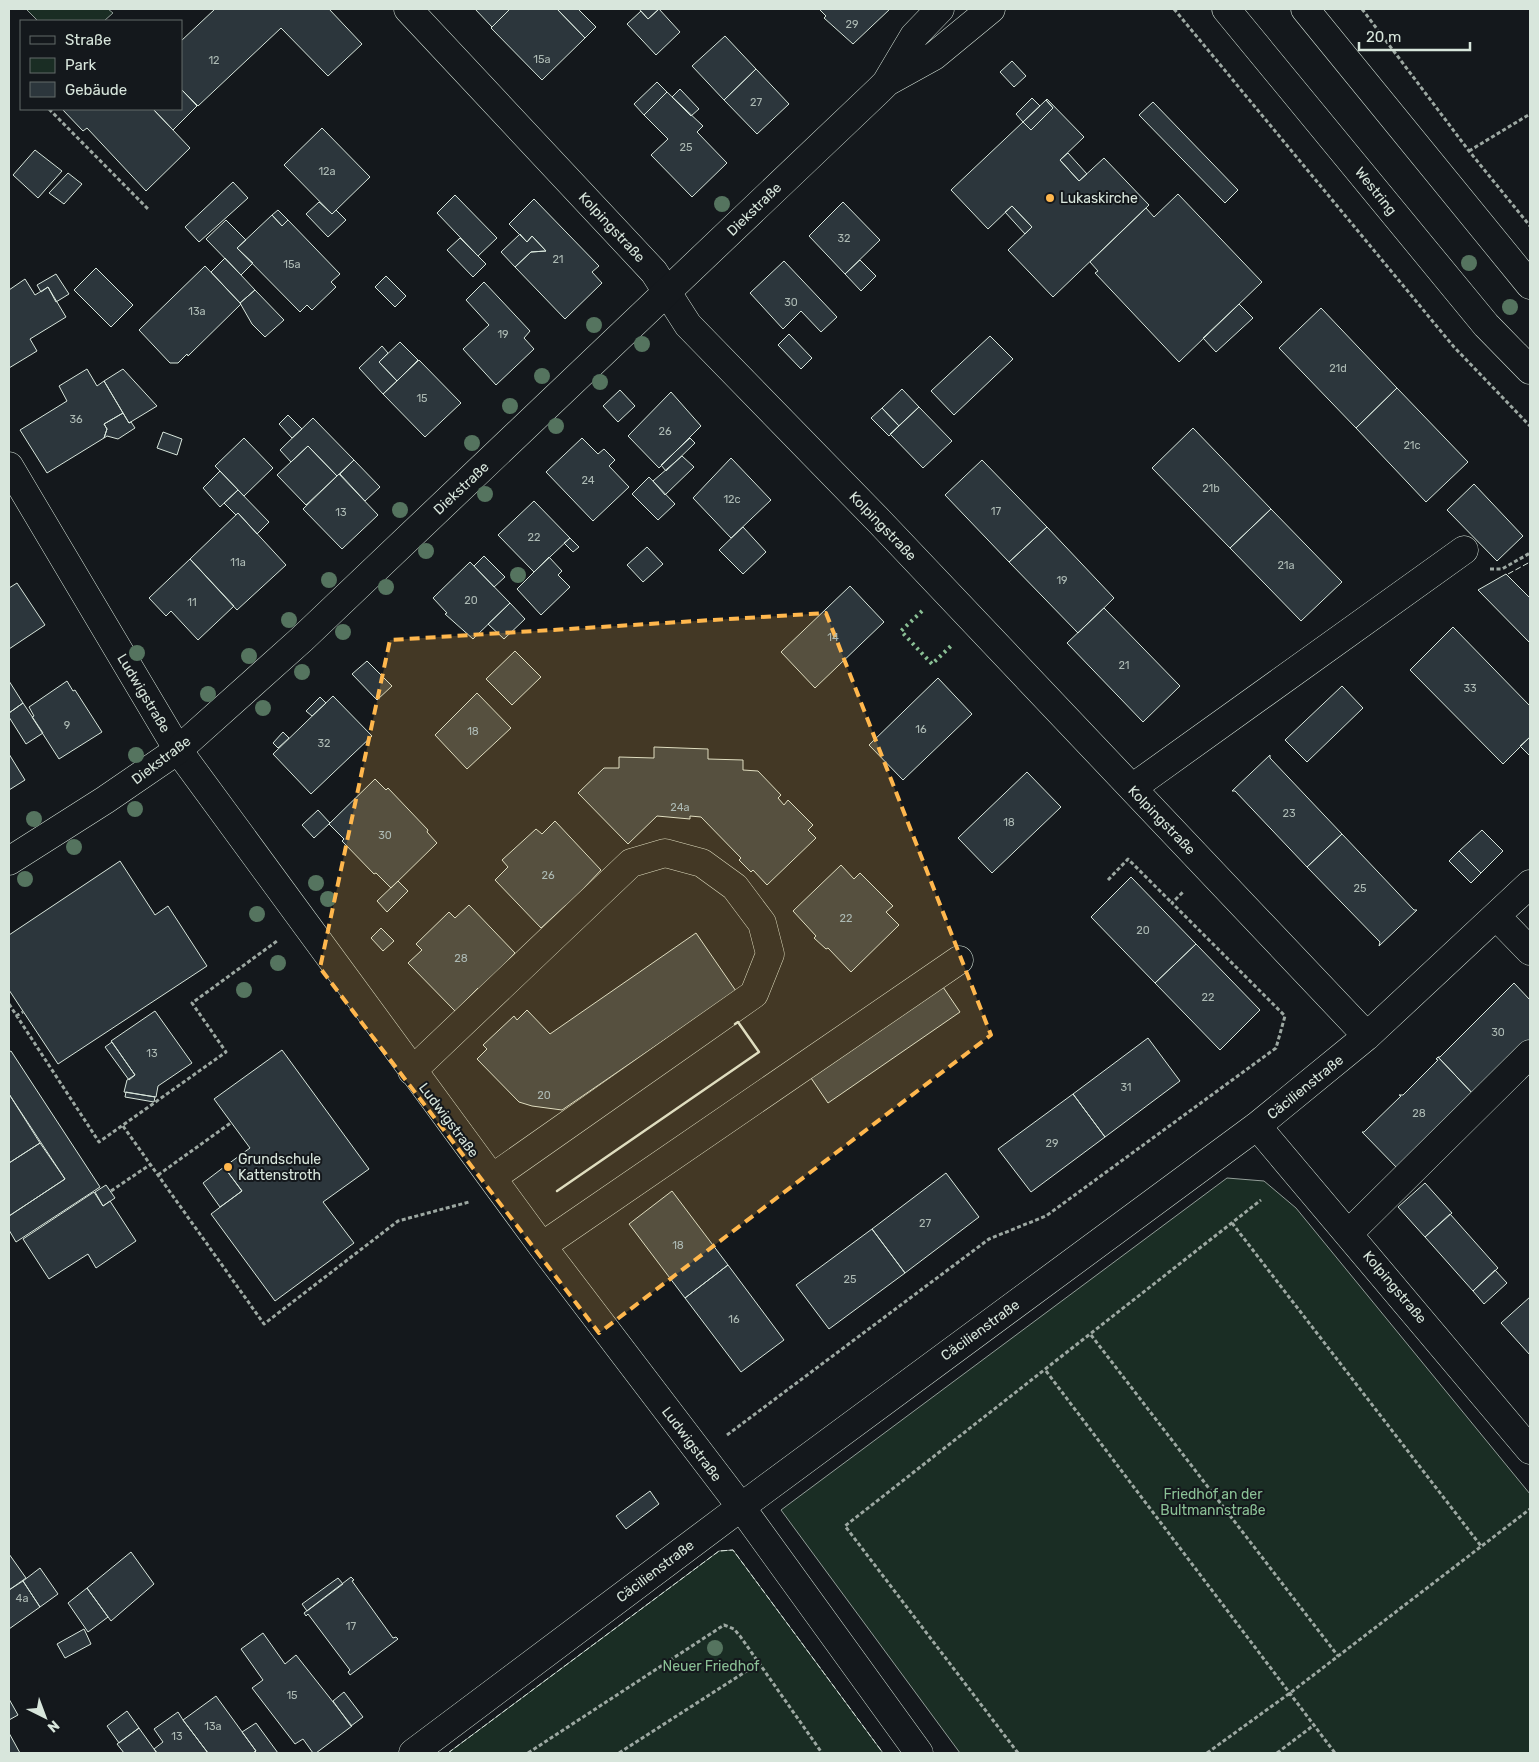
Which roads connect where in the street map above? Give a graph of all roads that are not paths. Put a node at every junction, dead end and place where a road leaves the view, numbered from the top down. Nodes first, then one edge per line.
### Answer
1 (408, 9) edge
2 (940, 9) edge
3 (991, 9) edge
4 (1226, 9) edge
5 (1305, 9) edge
6 (886, 83) junction
7 (1530, 285) edge
8 (667, 292) junction
9 (1530, 370) edge
10 (9, 466) edge
11 (1464, 550) dead end
12 (178, 750) junction
13 (1132, 788) junction
14 (9, 861) edge
15 (1530, 884) edge
16 (1496, 916) junction
17 (1530, 951) edge
18 (959, 960) dead end
19 (1367, 1036) junction
20 (1530, 1054) edge
21 (412, 1071) junction
22 (1257, 1126) junction
23 (498, 1185) junction
24 (1349, 1233) junction
25 (542, 1246) junction
26 (1530, 1450) edge
27 (741, 1507) junction
28 (412, 1753) edge
29 (919, 1753) edge

1 - 8 street, Kolpingstraße
2 - 6 street, Diekstraße
3 - 6 street, Diekstraße
4 - 9 street, Westring
5 - 7 street
6 - 8 street, Diekstraße
8 - 12 street, Diekstraße
8 - 13 street, Kolpingstraße
10 - 12 street, Ludwigstraße
11 - 13 street
12 - 14 street, Diekstraße
12 - 21 street, Ludwigstraße
13 - 19 street, Kolpingstraße
15 - 16 street, Cäcilienstraße
16 - 17 street
16 - 19 street, Cäcilienstraße
18 - 25 street
19 - 22 street, Cäcilienstraße
20 - 24 street
21 - 23 street, Ludwigstraße
21 - 23 street
22 - 24 street, Kolpingstraße
22 - 27 street, Cäcilienstraße
23 - 25 street, Ludwigstraße
24 - 26 street, Kolpingstraße
25 - 27 street, Ludwigstraße
27 - 28 street, Cäcilienstraße
27 - 29 street, Ludwigstraße

